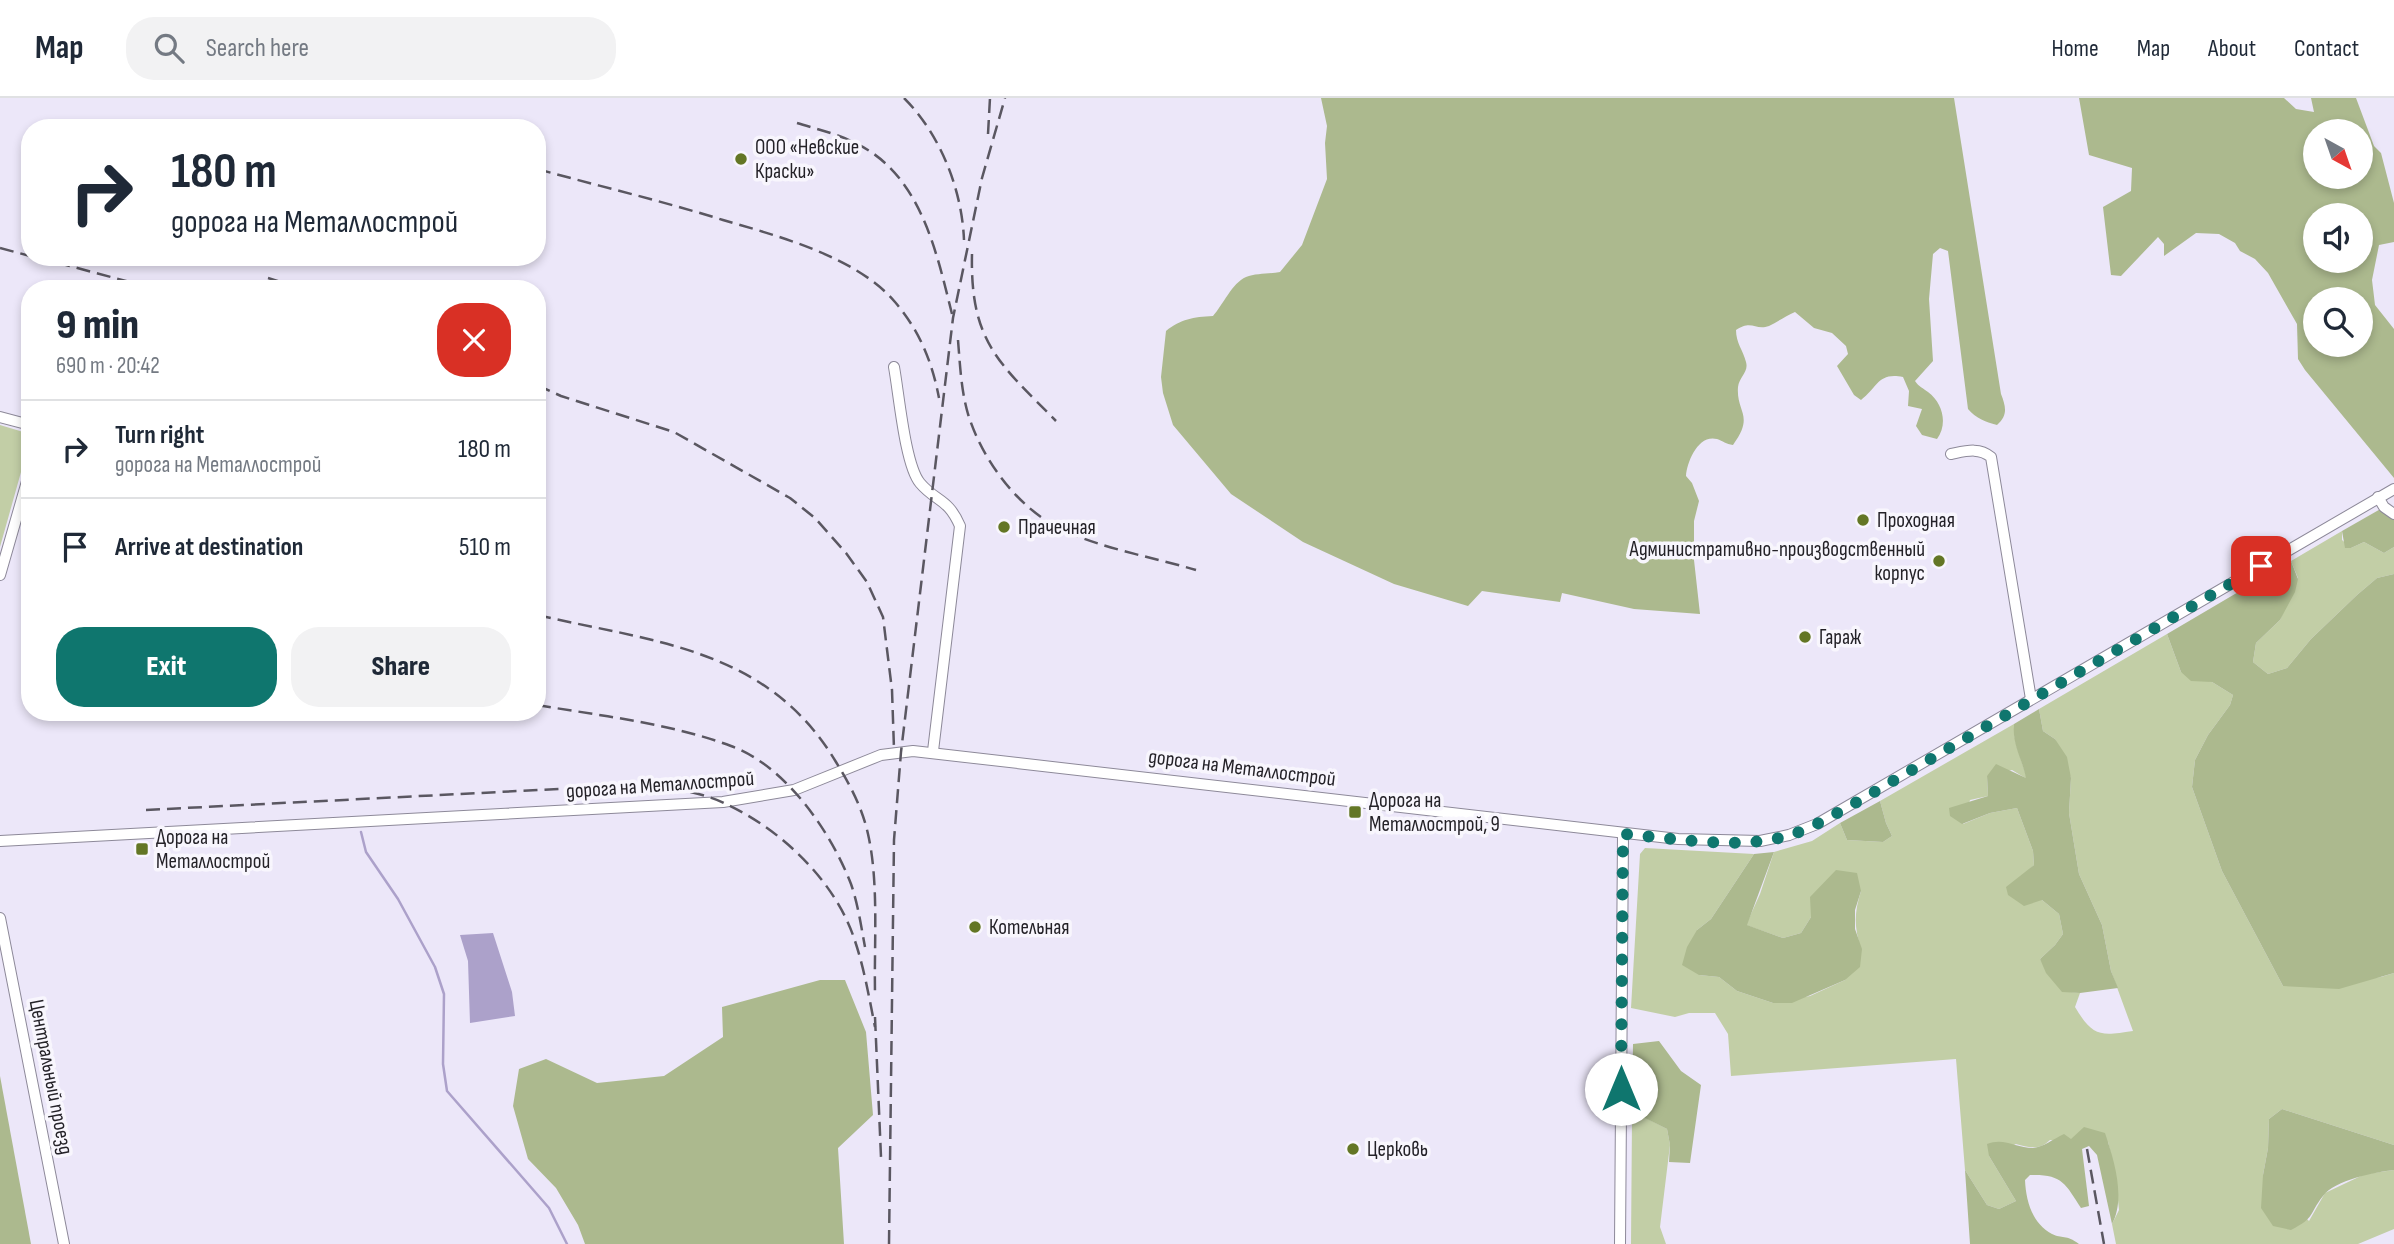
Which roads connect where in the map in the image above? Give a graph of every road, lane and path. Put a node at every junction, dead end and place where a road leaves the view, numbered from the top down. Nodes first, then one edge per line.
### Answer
1 (894, 368) dead end
2 (0, 417) edge
3 (21, 423) edge
4 (1951, 454) dead end
5 (2394, 489) edge
6 (2378, 497) junction
7 (21, 502) edge
8 (2394, 514) edge
9 (0, 575) edge
10 (2031, 699) junction
11 (933, 751) junction
12 (1623, 834) junction
13 (0, 841) edge
14 (0, 918) edge
15 (64, 1244) edge
16 (1620, 1244) edge

1 - 11 street
2 - 3 street
4 - 10 street
5 - 6 street, дорога на Металлострой
6 - 8 street
6 - 10 street, дорога на Металлострой
7 - 9 street
10 - 12 street, дорога на Металлострой
11 - 12 street, дорога на Металлострой
11 - 13 street, дорога на Металлострой
12 - 16 street
14 - 15 street, Центральный проезд

